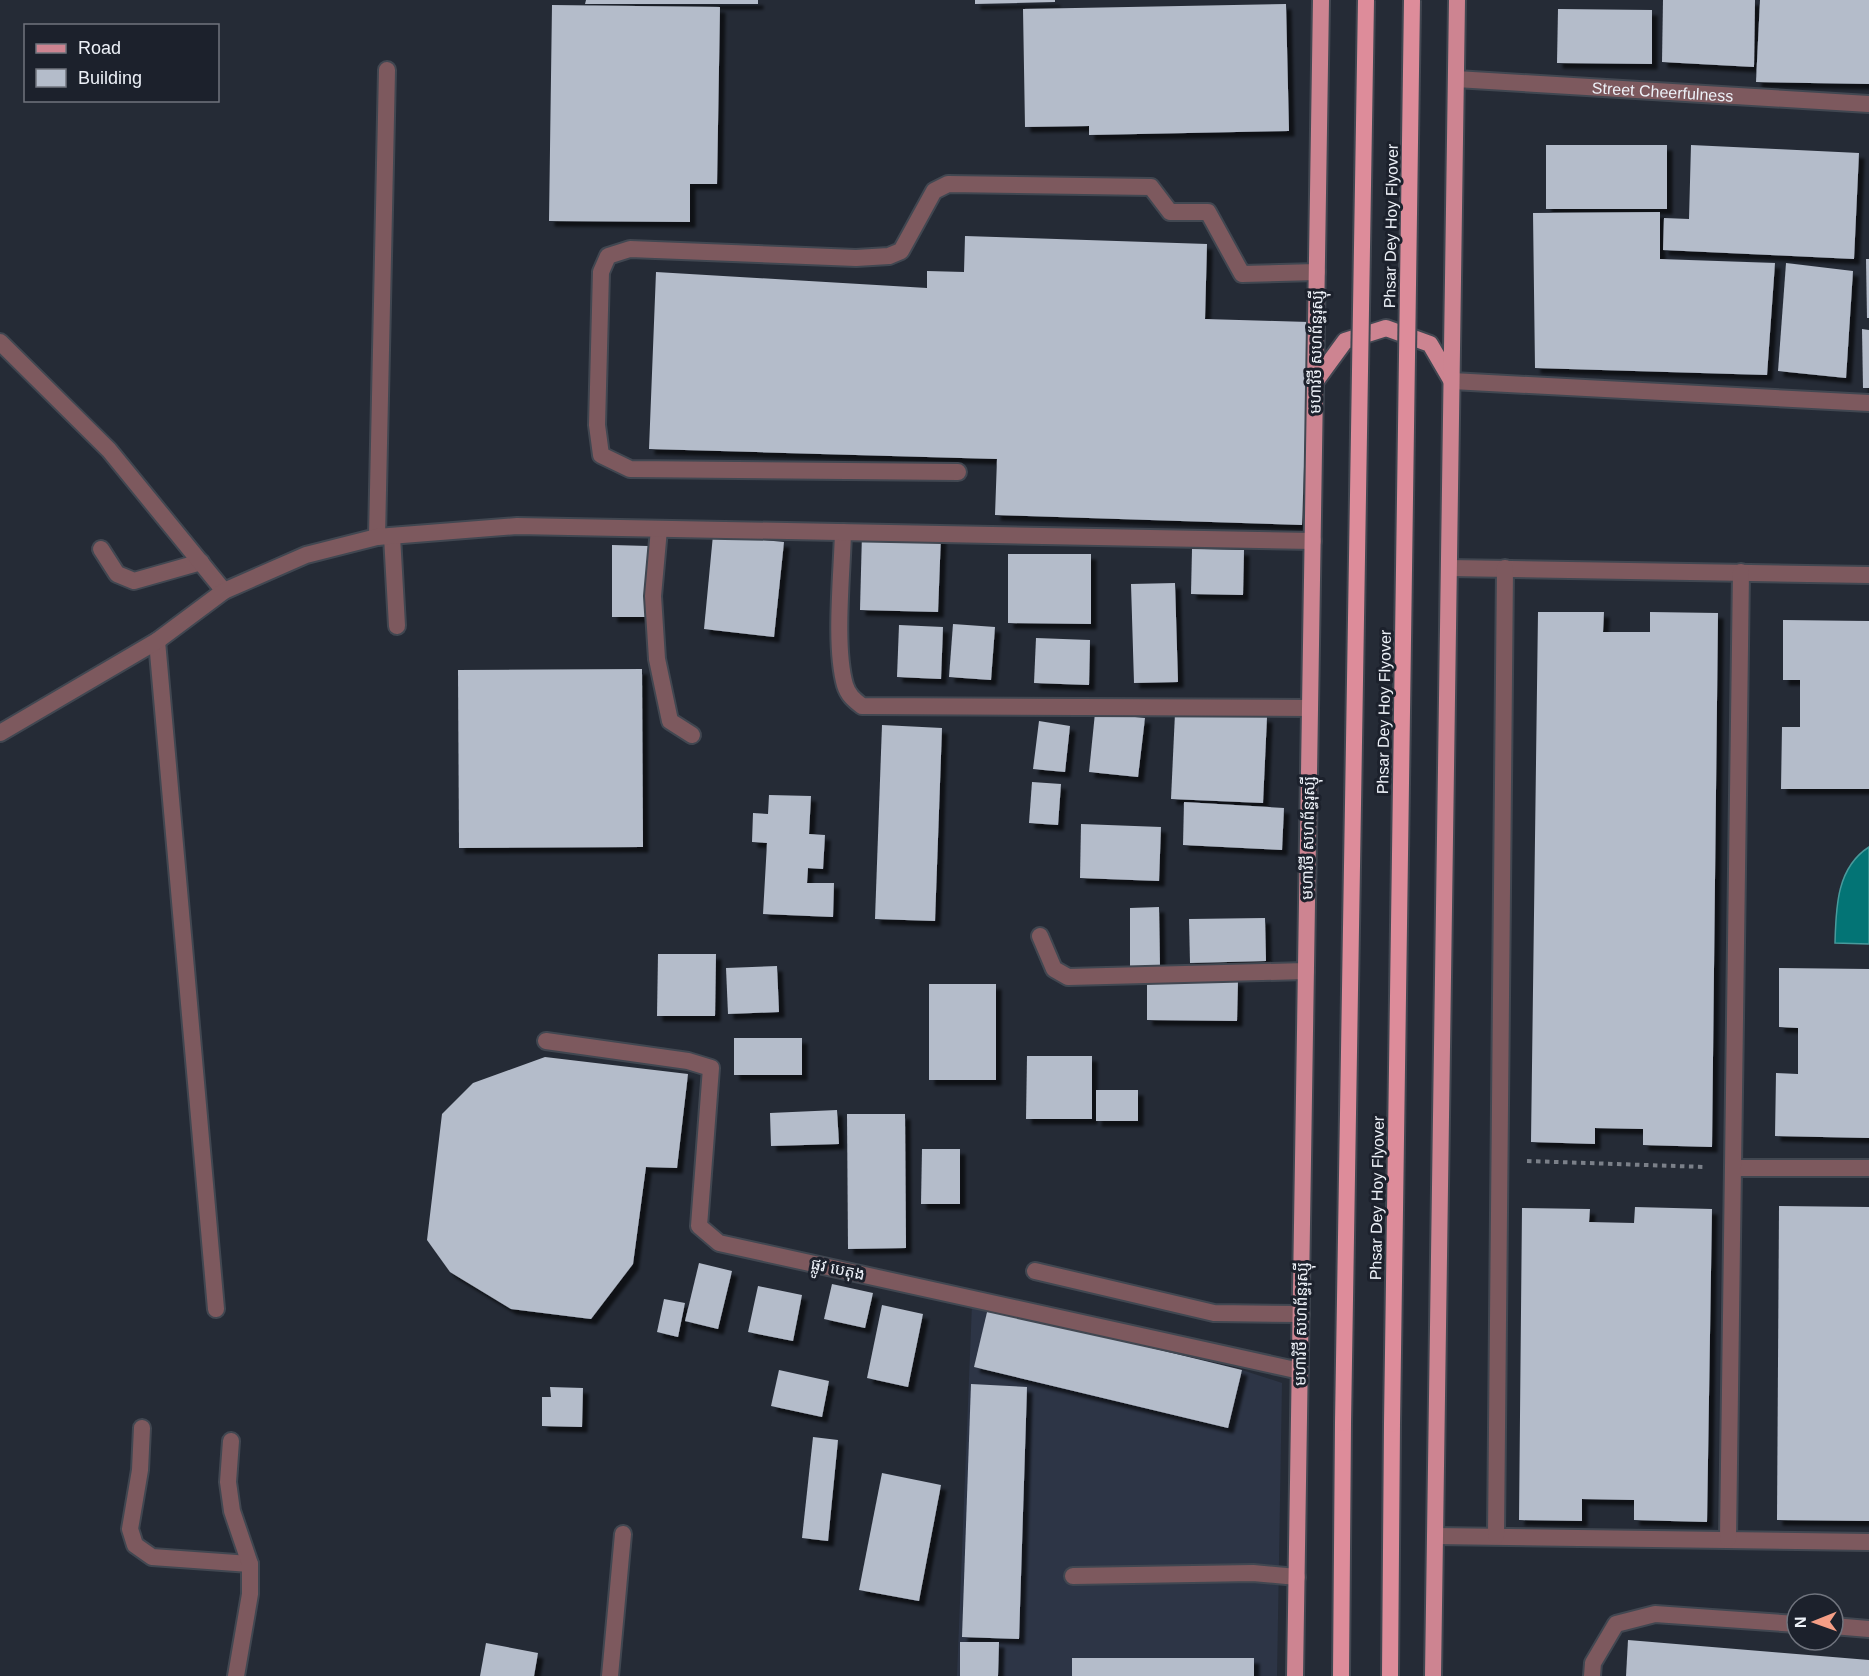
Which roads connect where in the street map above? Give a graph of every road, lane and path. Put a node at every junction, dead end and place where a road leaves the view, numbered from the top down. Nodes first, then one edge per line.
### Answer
1 (1321, 0) edge
2 (1366, 0) edge
3 (1412, 0) edge
4 (1457, 0) edge
5 (387, 70) dead end
6 (1456, 79) junction
7 (1869, 104) edge
8 (1317, 272) junction
9 (0, 342) edge
10 (1452, 381) junction
11 (1315, 382) junction
12 (1869, 403) edge
13 (958, 472) dead end
14 (659, 529) junction
15 (843, 532) junction
16 (385, 536) junction
17 (1312, 541) junction
18 (101, 549) dead end
19 (201, 562) junction
20 (1449, 568) junction
21 (1505, 568) junction
22 (1741, 572) junction
23 (1869, 575) edge
24 (224, 591) junction
25 (398, 626) dead end
26 (157, 641) junction
27 (1310, 708) junction
28 (0, 733) edge
29 (692, 735) dead end
30 (1040, 936) dead end
31 (1306, 971) junction
32 (546, 1041) dead end
33 (1573, 1162) dead end
34 (1733, 1168) junction
35 (1869, 1168) edge
36 (1035, 1271) dead end
37 (216, 1309) dead end
38 (1301, 1314) junction
39 (1300, 1371) junction
40 (142, 1428) dead end
41 (231, 1441) dead end
42 (623, 1534) dead end
43 (1435, 1536) junction
44 (1496, 1536) junction
45 (1728, 1539) junction
46 (1869, 1542) edge
47 (250, 1564) junction
48 (1073, 1576) dead end
49 (1297, 1577) junction
50 (1785, 1623) edge
51 (1845, 1627) edge
52 (1869, 1629) edge
53 (236, 1676) edge
54 (610, 1676) edge
55 (1295, 1676) edge
56 (1341, 1676) edge
57 (1390, 1676) edge
58 (1433, 1676) edge
59 (1592, 1676) edge

1 - 8 main road, មហាវិថី សហព័ន្ធរុស្ស៊ី
2 - 56 highway, Phsar Dey Hoy Flyover, bridge
3 - 57 highway, Phsar Dey Hoy Flyover, bridge
4 - 6 main road
5 - 16 street
6 - 7 street, Street Cheerfulness
6 - 10 main road
8 - 11 main road, មហាវិថី សហព័ន្ធរុស្ស៊ី
8 - 13 street
9 - 19 street
10 - 11 main road
10 - 12 street
10 - 20 main road
11 - 17 main road, មហាវិថី សហព័ន្ធរុស្ស៊ី
14 - 15 street
14 - 16 street
14 - 29 street
15 - 17 street
15 - 27 street
16 - 24 street
16 - 25 street
17 - 27 main road, មហាវិថី សហព័ន្ធរុស្ស៊ី
18 - 19 street
19 - 24 street
20 - 21 street
20 - 43 main road
21 - 22 street
21 - 44 street
22 - 23 street
22 - 34 street
24 - 26 street
26 - 28 street
26 - 37 street
27 - 31 main road, មហាវិថី សហព័ន្ធរុស្ស៊ី
30 - 31 street
31 - 38 main road, មហាវិថី សហព័ន្ធរុស្ស៊ី
32 - 39 street, ផ្លូវ បេតុង
33 - 34 path
34 - 35 street
34 - 45 street
36 - 38 street
38 - 39 main road, មហាវិថី សហព័ន្ធរុស្ស៊ី
39 - 49 main road, មហាវិថី សហព័ន្ធរុស្ស៊ី
40 - 47 street
41 - 47 street
42 - 54 street
43 - 44 street
43 - 58 main road
44 - 45 street
45 - 46 street
47 - 53 street
48 - 49 street
49 - 55 main road, មហាវិថី សហព័ន្ធរុស្ស៊ី
50 - 59 street
51 - 52 street

